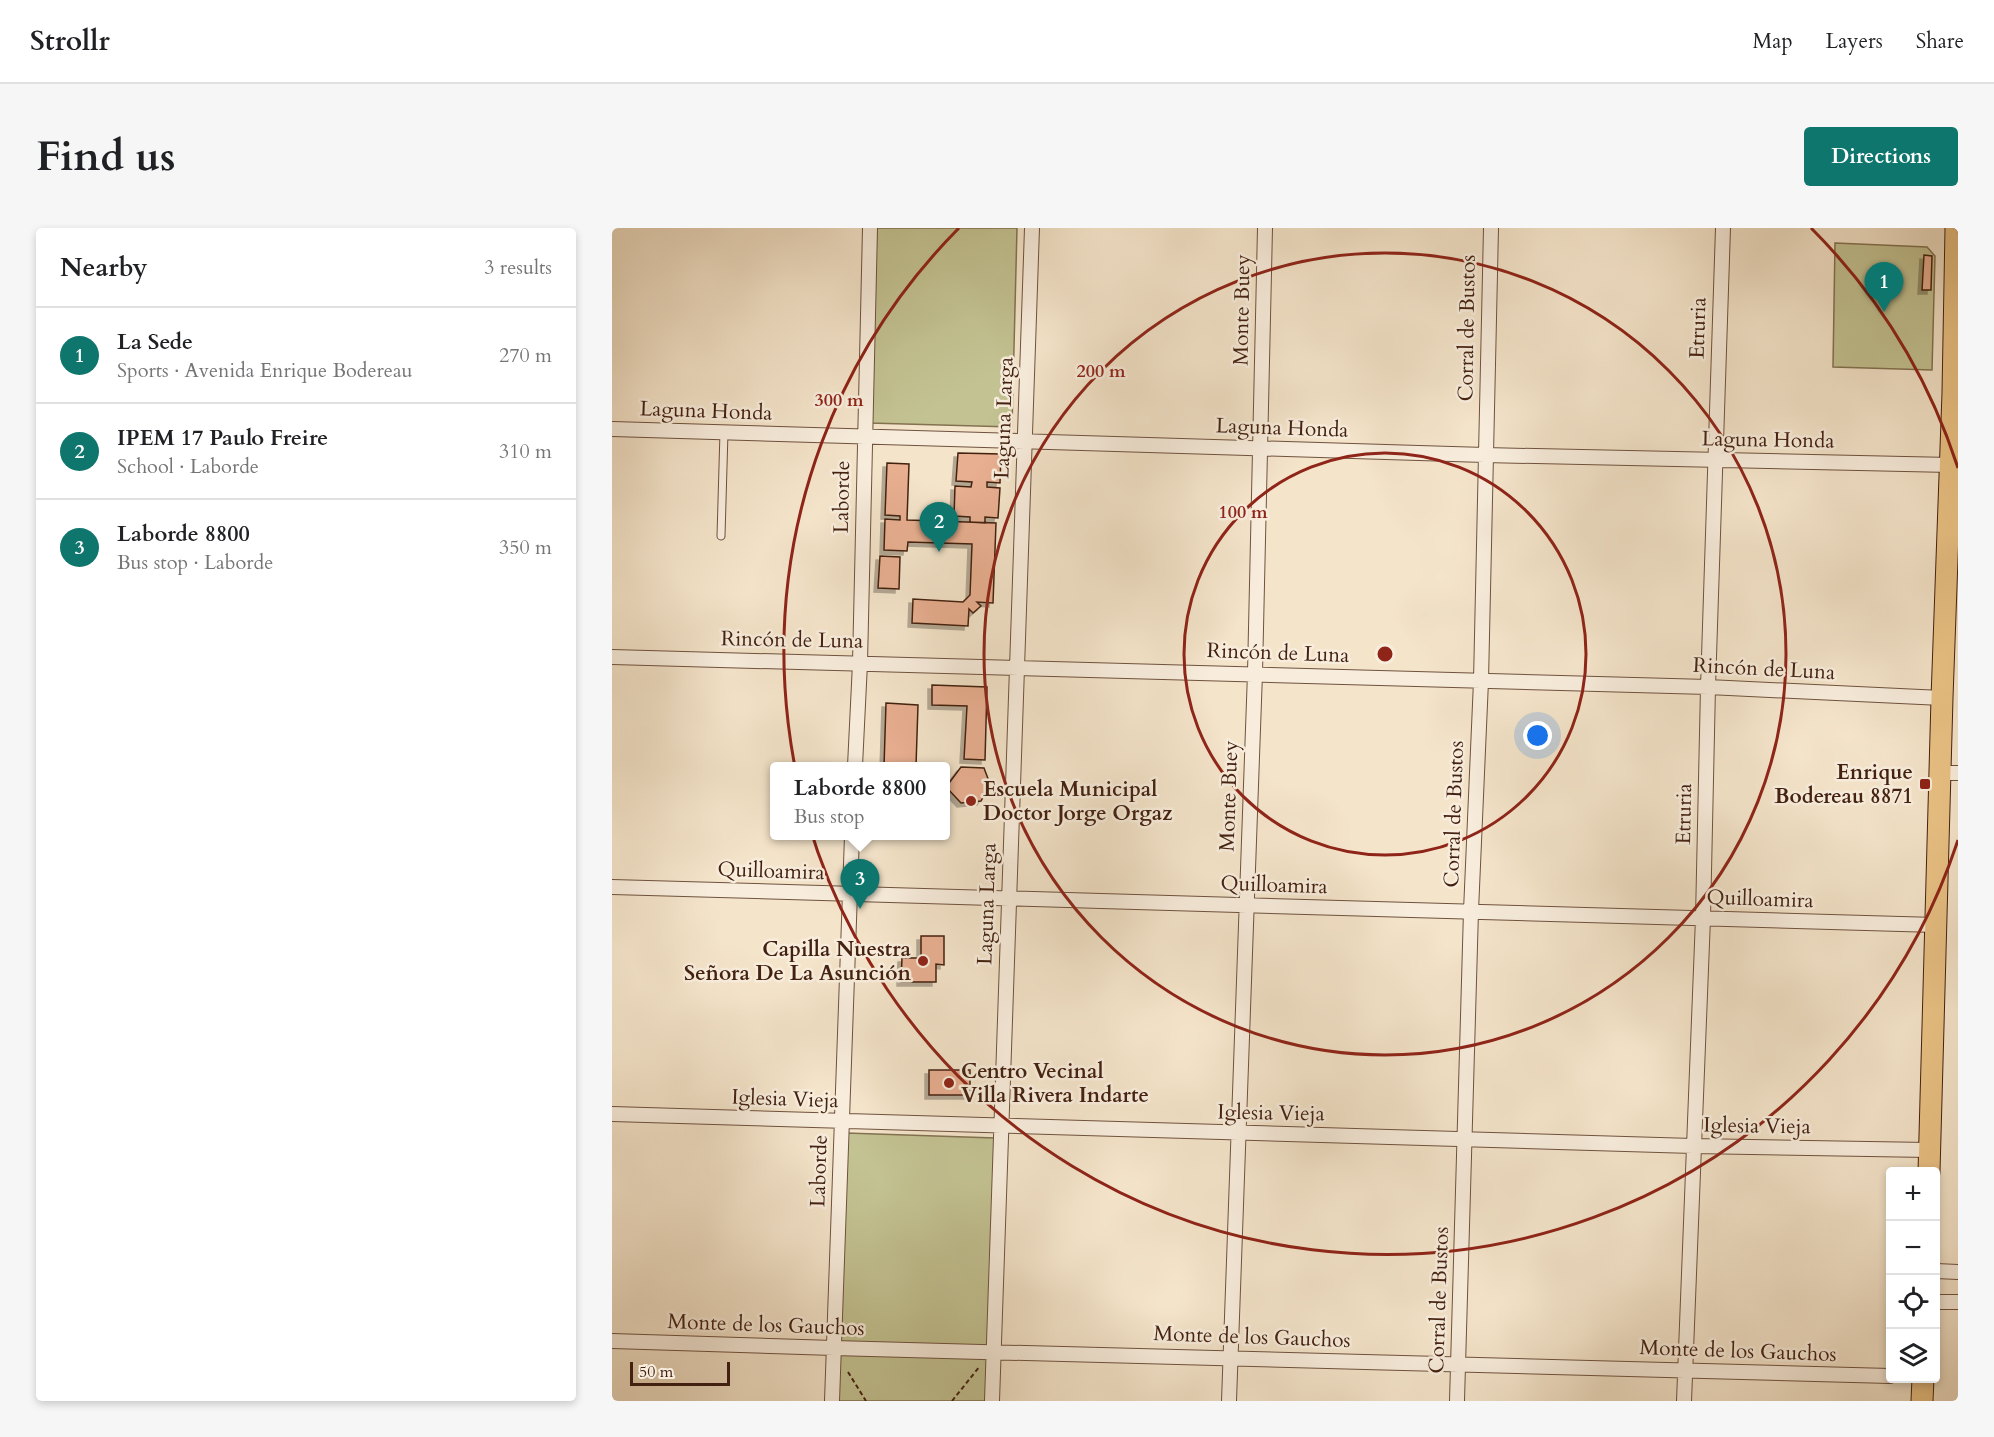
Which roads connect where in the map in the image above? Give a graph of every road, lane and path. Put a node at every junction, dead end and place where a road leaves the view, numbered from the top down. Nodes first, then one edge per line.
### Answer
1 (870, 228) edge
2 (1032, 228) edge
3 (1265, 228) edge
4 (1491, 228) edge
5 (1723, 228) edge
6 (1956, 228) edge
7 (1956, 393) edge
8 (612, 429) edge
9 (724, 432) junction
10 (864, 437) junction
11 (1025, 441) junction
12 (1260, 448) junction
13 (1485, 455) junction
14 (1715, 460) junction
15 (1951, 465) junction
16 (721, 536) dead end
17 (1952, 586) edge
18 (612, 657) edge
19 (860, 663) junction
20 (1018, 667) junction
21 (1255, 674) junction
22 (1481, 681) junction
23 (1708, 687) junction
24 (1942, 698) junction
25 (855, 762) edge
26 (1949, 773) edge
27 (852, 840) edge
28 (612, 887) edge
29 (849, 894) junction
30 (1008, 899) junction
31 (1246, 905) junction
32 (1471, 911) junction
33 (1703, 918) junction
34 (1936, 925) junction
35 (612, 1114) edge
36 (842, 1121) junction
37 (1001, 1126) junction
38 (1238, 1133) junction
39 (1464, 1138) junction
40 (1693, 1146) junction
41 (1929, 1150) junction
42 (1929, 1167) edge
43 (1940, 1271) edge
44 (1958, 1272) edge
45 (1940, 1302) edge
46 (1958, 1302) edge
47 (612, 1341) edge
48 (834, 1348) junction
49 (993, 1351) junction
50 (1231, 1358) junction
51 (982, 1364) dead end
52 (1458, 1364) junction
53 (845, 1368) dead end
54 (1685, 1371) junction
55 (1886, 1376) edge
56 (1923, 1383) edge
57 (832, 1401) edge
58 (866, 1401) edge
59 (952, 1401) edge
60 (992, 1401) edge
61 (1229, 1401) edge
62 (1457, 1401) edge
63 (1684, 1401) edge
64 (1922, 1401) edge

1 - 10 street, Laborde
2 - 11 street, Laguna Larga
3 - 12 street, Monte Buey
4 - 13 street, Corral de Bustos
5 - 14 street, Etruria
6 - 7 main road
7 - 15 main road
8 - 9 street, Laguna Honda
9 - 10 street, Laguna Honda
9 - 16 lane
10 - 11 street, Laguna Honda
10 - 19 street, Laborde
11 - 12 street, Laguna Honda
11 - 20 street, Laguna Larga
12 - 13 street, Laguna Honda
12 - 21 street, Monte Buey
13 - 14 street, Laguna Honda
13 - 22 street, Corral de Bustos
14 - 15 street, Laguna Honda
14 - 23 street, Etruria
15 - 17 main road
17 - 24 main road
18 - 19 street, Rincón de Luna
19 - 20 street, Rincón de Luna
19 - 25 street, Laborde
20 - 21 street, Rincón de Luna
20 - 30 street, Laguna Larga
21 - 22 street, Rincón de Luna
21 - 31 street, Monte Buey
22 - 23 street, Rincón de Luna
22 - 32 street, Corral de Bustos
23 - 24 street, Rincón de Luna
23 - 33 street, Etruria
24 - 26 main road
26 - 34 main road
27 - 29 street, Laborde
28 - 29 street, Quilloamira
29 - 30 street, Quilloamira
29 - 36 street, Laborde
30 - 31 street, Quilloamira
30 - 37 street, Laguna Larga
31 - 32 street, Quilloamira
31 - 38 street, Monte Buey
32 - 33 street, Quilloamira
32 - 39 street, Corral de Bustos
33 - 34 street, Quilloamira
33 - 40 street, Etruria
34 - 41 main road
35 - 36 street, Iglesia Vieja
36 - 37 street, Iglesia Vieja
36 - 48 street, Laborde
37 - 38 street, Iglesia Vieja
37 - 49 street, Laguna Larga
38 - 39 street, Iglesia Vieja
38 - 50 street, Monte Buey
39 - 40 street, Iglesia Vieja
39 - 52 street, Corral de Bustos
40 - 41 street, Iglesia Vieja
40 - 54 street, Etruria
41 - 42 main road
43 - 44 street
45 - 46 street
47 - 48 street, Monte de los Gauchos
48 - 49 street, Monte de los Gauchos
48 - 57 street, Laborde
49 - 50 street, Monte de los Gauchos
49 - 60 street, Laguna Larga
50 - 52 street, Monte de los Gauchos
50 - 61 street, Monte Buey
51 - 59 path
52 - 54 street, Monte de los Gauchos
52 - 62 street, Corral de Bustos
53 - 58 path
54 - 55 street, Monte de los Gauchos
54 - 63 street, Etruria
56 - 64 main road

